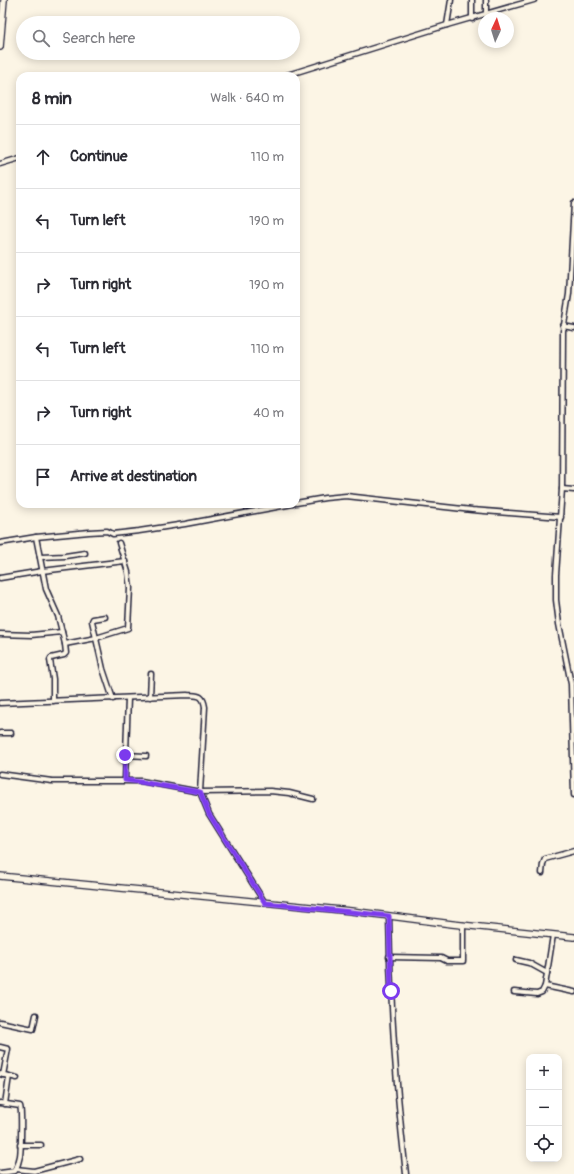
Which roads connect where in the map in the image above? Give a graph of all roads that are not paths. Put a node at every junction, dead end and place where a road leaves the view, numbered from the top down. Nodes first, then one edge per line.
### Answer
1 (4, 0) edge
2 (451, 0) edge
3 (472, 0) edge
4 (486, 0) edge
5 (534, 0) edge
6 (486, 12) edge
7 (496, 12) edge
8 (478, 17) edge
9 (472, 19) junction
10 (447, 25) junction
11 (0, 47) edge
12 (297, 72) edge
13 (16, 159) edge
14 (0, 164) edge
15 (574, 203) edge
16 (563, 326) junction
17 (574, 328) edge
18 (562, 489) junction
19 (574, 490) edge
20 (300, 503) edge
21 (273, 508) edge
22 (561, 517) junction
23 (36, 537) junction
24 (0, 543) edge
25 (119, 543) dead end
26 (85, 553) dead end
27 (40, 557) junction
28 (125, 561) junction
29 (42, 571) junction
30 (0, 578) edge
31 (105, 617) dead end
32 (62, 632) junction
33 (0, 634) edge
34 (96, 638) junction
35 (65, 644) junction
36 (151, 674) dead end
37 (150, 697) junction
38 (128, 698) junction
39 (113, 699) junction
40 (53, 701) junction
41 (0, 703) edge
42 (573, 724) edge
43 (0, 732) edge
44 (11, 733) dead end
45 (573, 751) edge
46 (125, 755) junction
47 (146, 756) dead end
48 (0, 774) edge
49 (574, 778) edge
50 (125, 780) junction
51 (200, 792) junction
52 (574, 795) edge
53 (313, 799) dead end
54 (574, 852) edge
55 (542, 873) dead end
56 (0, 876) edge
57 (265, 903) junction
58 (389, 916) junction
59 (463, 925) junction
60 (553, 935) junction
61 (574, 937) edge
62 (389, 957) junction
63 (516, 960) dead end
64 (547, 972) junction
65 (545, 986) junction
66 (514, 992) dead end
67 (574, 992) edge
68 (36, 1015) dead end
69 (0, 1022) edge
70 (0, 1047) edge
71 (2, 1074) edge
72 (8, 1076) junction
73 (17, 1078) dead end
74 (0, 1103) edge
75 (5, 1104) junction
76 (20, 1145) junction
77 (42, 1145) dead end
78 (80, 1159) dead end
79 (15, 1171) edge
80 (0, 1173) edge
81 (406, 1174) edge

1 - 11 street
2 - 10 street
3 - 9 street
4 - 6 street
5 - 7 street
8 - 9 street
9 - 10 street
10 - 12 street
13 - 14 street
15 - 16 street
16 - 17 street
16 - 18 street
18 - 19 street
18 - 22 street
20 - 22 street
21 - 23 street
22 - 42 street
23 - 24 street
23 - 27 street
25 - 28 street
26 - 27 street
27 - 29 street
28 - 29 street
28 - 34 street
29 - 30 street
29 - 32 street
31 - 34 street
32 - 33 street
32 - 35 street
34 - 35 street
34 - 39 street
35 - 40 street
36 - 37 street
37 - 38 street
37 - 51 street
38 - 39 street
38 - 46 street
39 - 40 street
40 - 41 street
42 - 45 street
43 - 44 street
45 - 49 street
46 - 47 street
46 - 50 street
48 - 50 street
49 - 52 street
50 - 51 street
51 - 53 street
51 - 57 street
54 - 55 street
56 - 57 street
57 - 58 street
58 - 59 street
58 - 62 street
59 - 60 street
59 - 62 street
60 - 61 street
60 - 64 street
62 - 81 street
63 - 64 street
64 - 65 street
65 - 66 street
65 - 67 street
68 - 69 street
70 - 71 street
71 - 72 street
72 - 73 street
72 - 75 street
74 - 75 street
75 - 76 street
76 - 77 street
76 - 79 street
78 - 79 street
79 - 80 street

